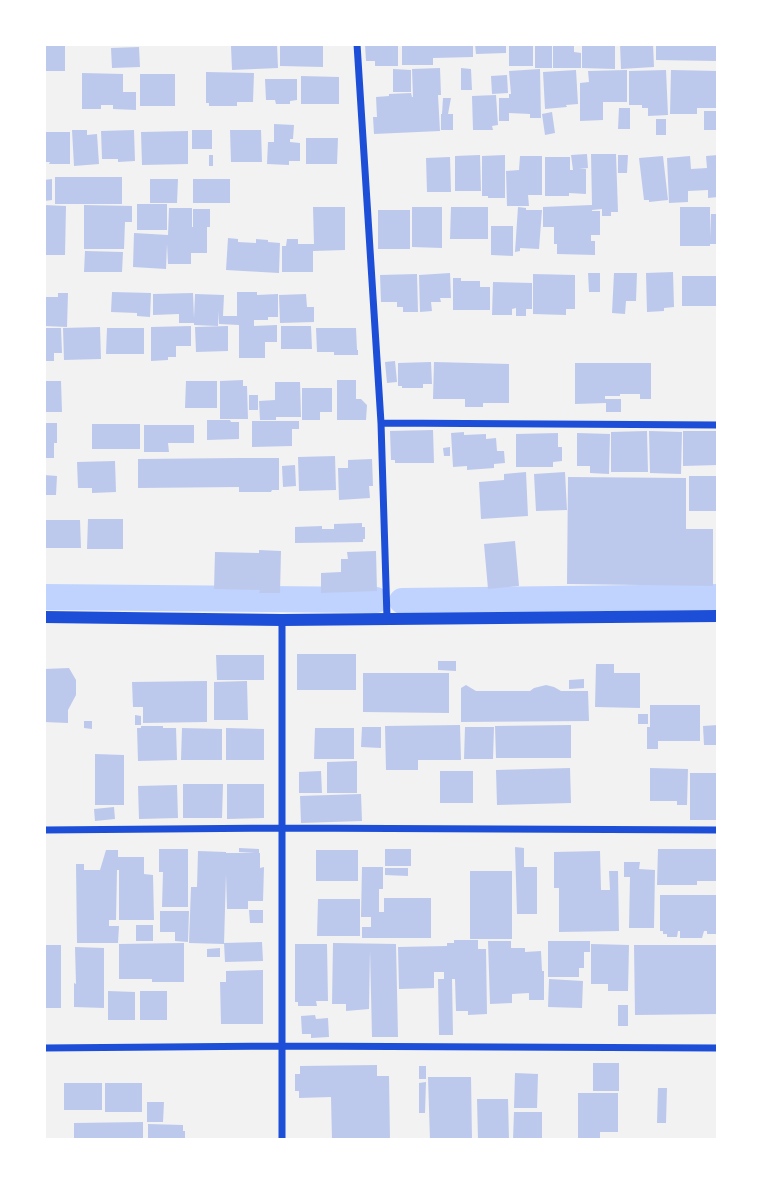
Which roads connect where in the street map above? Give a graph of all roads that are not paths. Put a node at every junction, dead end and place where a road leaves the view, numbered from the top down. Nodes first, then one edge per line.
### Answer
1 (357, 44) edge
2 (381, 423) junction
3 (718, 425) edge
4 (718, 616) edge
5 (44, 617) edge
6 (387, 618) junction
7 (282, 620) junction
8 (281, 828) junction
9 (44, 830) edge
10 (718, 830) edge
11 (281, 1046) junction
12 (44, 1048) edge
13 (718, 1048) edge
14 (282, 1140) edge

1 - 2 street
2 - 3 street
2 - 6 street
4 - 6 street
5 - 7 street
6 - 7 street
7 - 8 street
8 - 9 street
8 - 10 street
8 - 11 street
11 - 12 street
11 - 13 street
11 - 14 street

